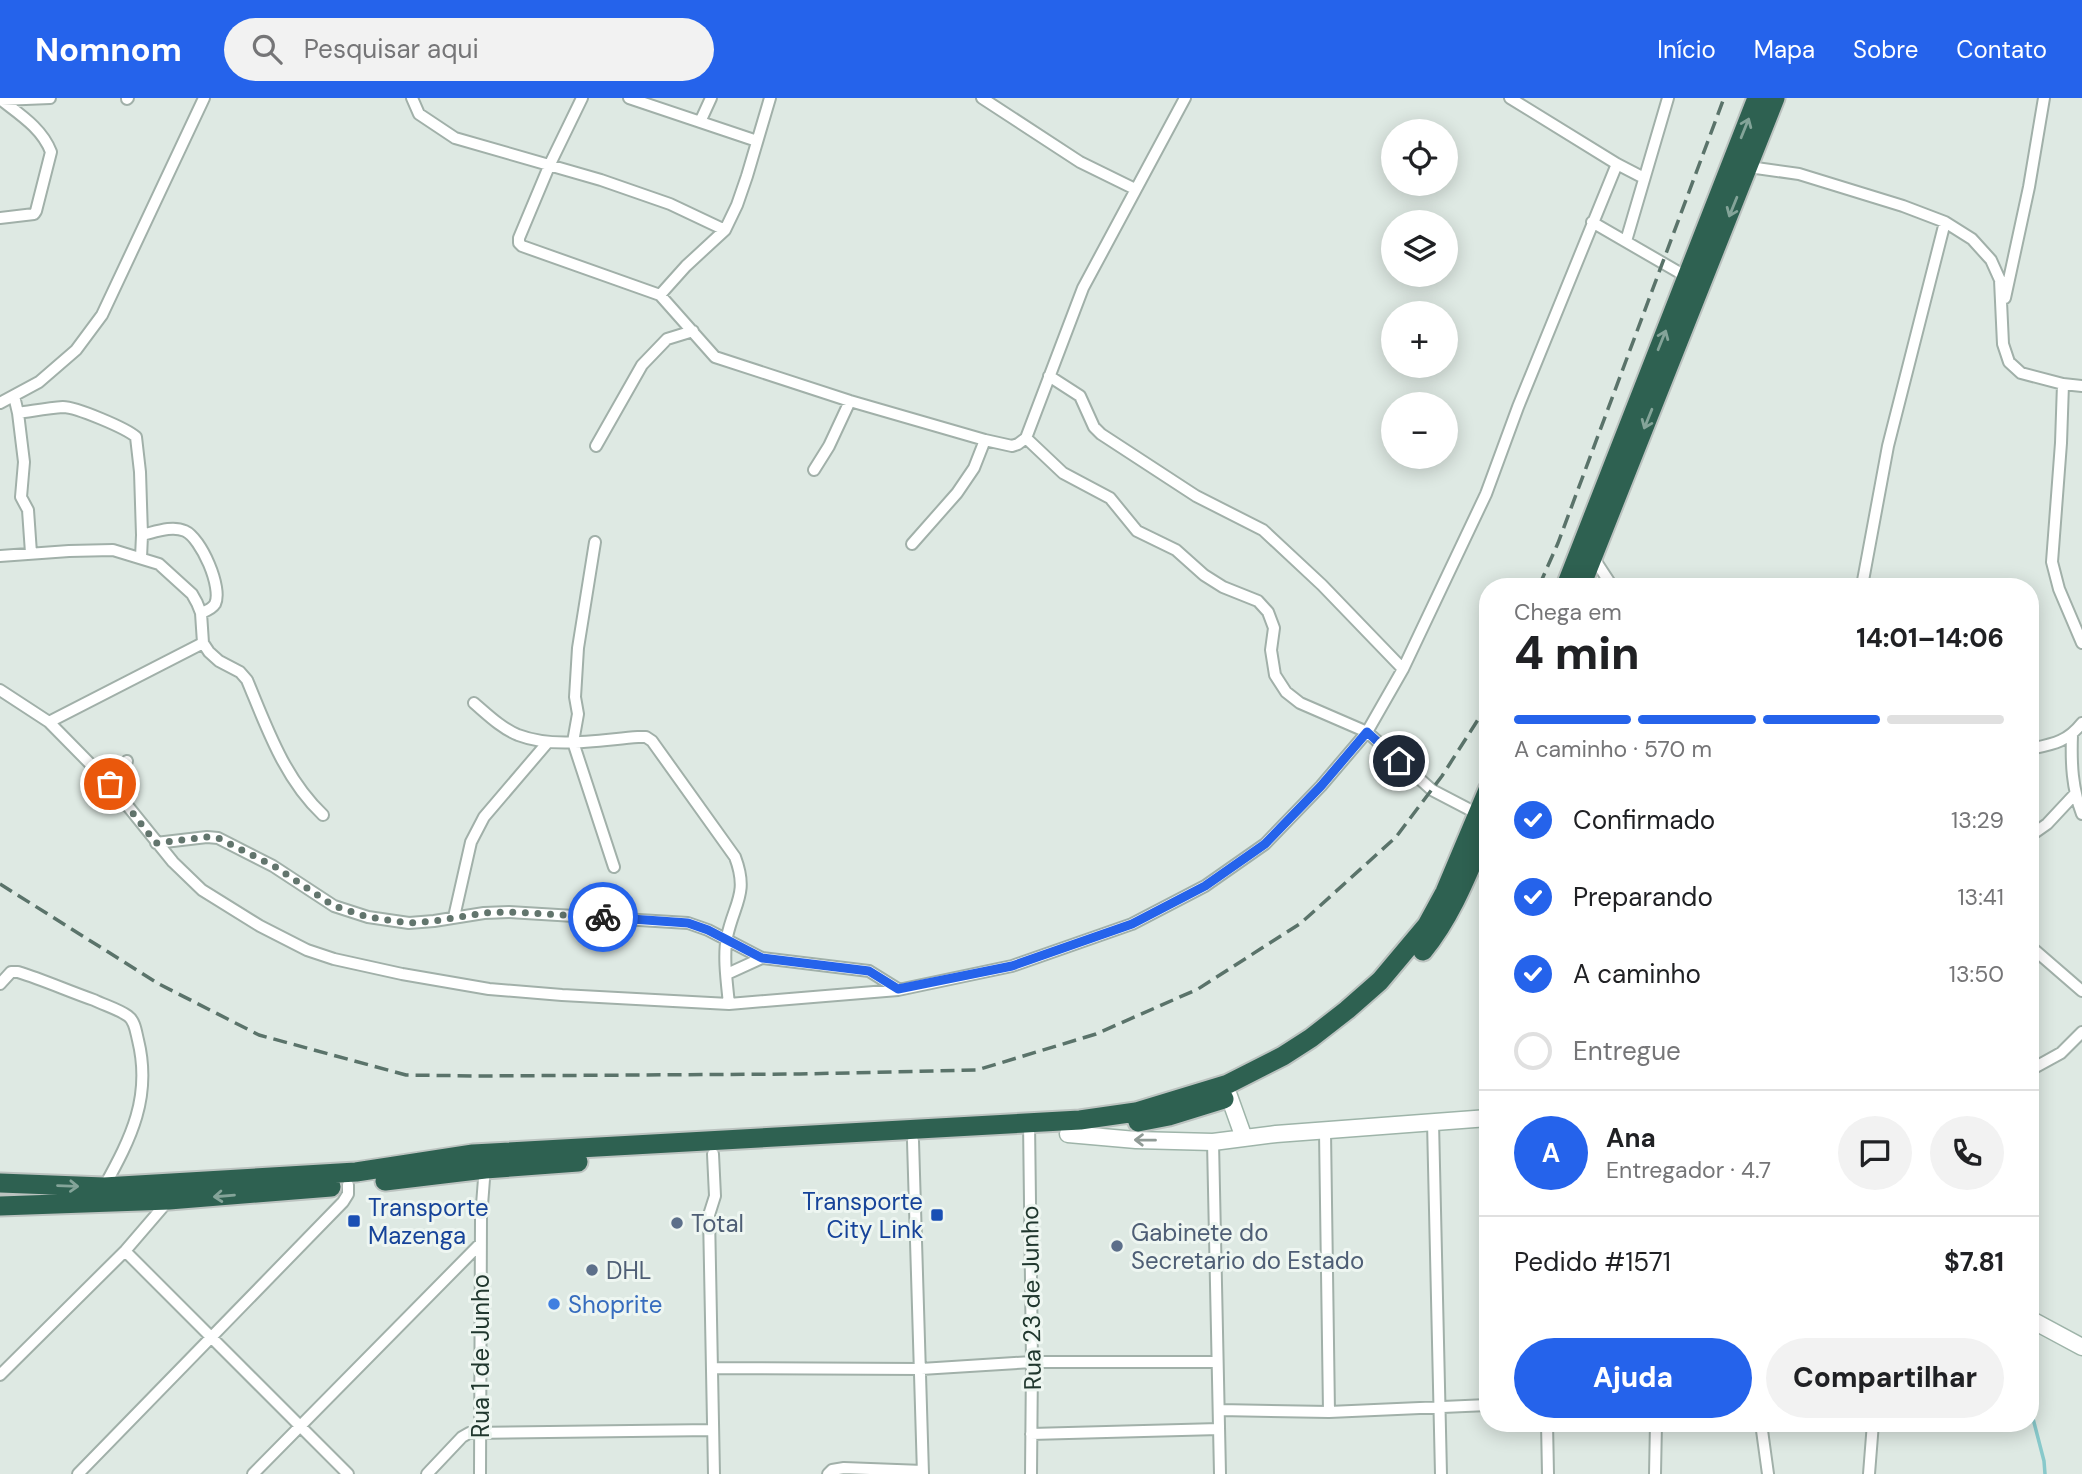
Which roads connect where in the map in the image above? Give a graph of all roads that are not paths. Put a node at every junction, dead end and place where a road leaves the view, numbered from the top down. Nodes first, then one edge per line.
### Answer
1 (50, 98) edge
2 (204, 98) edge
3 (412, 98) edge
4 (582, 98) edge
5 (629, 98) edge
6 (711, 98) edge
7 (770, 98) edge
8 (982, 98) edge
9 (1185, 98) edge
10 (1510, 98) edge
11 (1668, 98) edge
12 (1757, 98) edge
13 (1775, 98) edge
14 (2044, 98) edge
15 (0, 100) edge
16 (1522, 101) edge
17 (700, 122) junction
18 (757, 141) junction
19 (550, 164) junction
20 (1617, 164) junction
21 (1749, 167) junction
22 (1644, 178) junction
23 (1135, 189) junction
24 (0, 218) edge
25 (1592, 222) junction
26 (1945, 222) junction
27 (724, 230) junction
28 (1626, 241) junction
29 (1687, 277) junction
30 (660, 295) junction
31 (2002, 311) junction
32 (693, 331) junction
33 (1049, 376) junction
34 (2063, 384) junction
35 (2082, 386) edge
36 (14, 396) junction
37 (850, 401) junction
38 (0, 403) edge
39 (18, 413) junction
40 (1026, 438) junction
41 (985, 440) junction
42 (596, 446) dead end
43 (814, 470) dead end
44 (142, 535) junction
45 (595, 542) dead end
46 (912, 544) dead end
47 (31, 554) junction
48 (0, 556) edge
49 (1593, 557) junction
50 (141, 558) junction
51 (1569, 578) edge
52 (1584, 578) edge
53 (1607, 578) edge
54 (1863, 578) edge
55 (201, 613) junction
56 (203, 643) junction
57 (2082, 643) edge
58 (1403, 669) junction
59 (0, 690) edge
60 (474, 703) dead end
61 (49, 722) junction
62 (2082, 723) edge
63 (1367, 732) junction
64 (2072, 735) junction
65 (548, 742) junction
66 (573, 742) junction
67 (2039, 747) edge
68 (127, 761) dead end
69 (110, 784) junction
70 (2074, 794) junction
71 (2082, 814) edge
72 (323, 815) dead end
73 (1479, 818) edge
74 (1479, 828) edge
75 (2039, 830) edge
76 (1479, 832) edge
77 (156, 843) junction
78 (614, 867) dead end
79 (454, 917) junction
80 (726, 939) junction
81 (2039, 954) edge
82 (762, 958) junction
83 (727, 974) junction
84 (0, 984) edge
85 (898, 989) junction
86 (2082, 991) edge
87 (729, 1004) junction
88 (2082, 1032) edge
89 (2039, 1065) edge
90 (1229, 1096) junction
91 (1479, 1119) edge
92 (1433, 1122) junction
93 (1029, 1129) junction
94 (1325, 1132) junction
95 (1068, 1134) junction
96 (1244, 1138) junction
97 (913, 1141) junction
98 (1213, 1142) junction
99 (713, 1154) junction
100 (486, 1161) junction
101 (0, 1183) edge
102 (348, 1185) junction
103 (104, 1187) junction
104 (169, 1200) junction
105 (0, 1206) edge
106 (481, 1243) junction
107 (125, 1251) junction
108 (2039, 1325) edge
109 (211, 1339) junction
110 (2082, 1347) edge
111 (1032, 1362) junction
112 (1217, 1362) junction
113 (712, 1368) junction
114 (921, 1369) junction
115 (0, 1376) edge
116 (1479, 1405) edge
117 (1440, 1407) junction
118 (1219, 1410) junction
119 (1329, 1412) junction
120 (300, 1427) junction
121 (1219, 1429) junction
122 (713, 1430) junction
123 (1547, 1432) edge
124 (1656, 1432) edge
125 (1762, 1432) edge
126 (1872, 1432) edge
127 (480, 1434) junction
128 (1031, 1434) junction
129 (923, 1473) edge
130 (78, 1474) edge
131 (253, 1474) edge
132 (348, 1474) edge
133 (426, 1474) edge
134 (480, 1474) edge
135 (714, 1474) edge
136 (828, 1474) edge
137 (1031, 1474) edge
138 (1220, 1474) edge
139 (1441, 1474) edge
140 (1548, 1474) edge
141 (1655, 1474) edge
142 (1768, 1474) edge
143 (1869, 1474) edge

1 - 15 street
2 - 36 street
3 - 19 street
4 - 19 street
5 - 17 street
6 - 17 street
7 - 18 street
8 - 23 street
9 - 23 street
10 - 16 street
11 - 22 street
29 -> 12 highway
13 - 21 highway
14 - 31 street
15 - 24 street
16 - 20 street
17 - 18 street
18 - 27 street
19 - 27 street
19 - 30 street
20 - 22 street
20 - 25 street
21 - 26 street
21 -> 49 highway
22 - 28 street
23 - 33 street
25 - 28 street
25 - 58 street
26 - 31 street
26 - 54 street
27 - 30 street
28 - 29 street
51 -> 29 highway
30 - 32 street
31 - 34 street
32 - 37 street
32 - 42 street
33 - 40 street
33 - 58 street
34 - 35 street
34 - 57 street
36 - 38 street
36 - 39 street
37 - 41 street
37 - 43 street
39 - 44 street
39 - 47 street
40 - 41 street
40 - 63 street
41 - 46 street
44 - 50 street
44 - 55 street
45 - 66 street
47 - 48 street
47 - 50 street
49 - 52 highway
49 - 53 street
50 - 55 street
55 - 56 street
56 - 61 street
56 - 72 street
58 - 63 street
59 - 61 street
60 - 65 street
61 - 69 street
62 - 64 street
63 - 73 street
63 - 85 street
64 - 67 street
64 - 70 street
65 - 66 street
65 - 79 street
66 - 78 street
66 - 80 street
68 - 69 street
69 - 77 street
70 - 71 street
70 - 75 street
74 - 93 highway
76 - 90 highway
77 - 79 street
77 - 87 street
79 - 80 street
80 - 82 street
80 - 83 street
81 - 86 street
82 - 83 street
82 - 85 street
83 - 87 street
84 - 103 street
85 - 87 street
88 - 89 street
90 - 95 highway
90 - 96 street
91 - 92 street
92 - 94 street
92 - 117 street
93 - 95 highway
93 - 97 highway
93 - 100 highway
93 - 111 street, Rua 23 de Junho
94 - 96 street
94 - 119 street
98 -> 95 street
96 - 98 street
97 - 99 highway
97 - 114 street
98 - 112 street
99 - 100 highway
99 - 113 street
100 - 102 highway
100 - 103 highway
100 - 106 street, Rua 1 de Junho
101 -> 103 highway
102 -> 104 highway
102 - 109 street
104 - 105 highway
104 - 107 street
106 - 120 street
106 - 127 street, Rua 1 de Junho
107 - 109 street
107 - 115 street
108 - 110 street
109 - 120 street
109 - 130 street
111 - 112 street
111 - 114 street
111 - 128 street, Rua 23 de Junho
112 - 118 street
113 - 114 street
113 - 122 street
114 - 129 street
116 - 117 street
117 - 119 street
117 - 139 street
118 - 119 street
118 - 121 street
120 - 131 street
120 - 132 street
121 - 128 street
121 - 138 street
122 - 127 street
122 - 135 street
123 - 140 street
124 - 141 street
125 - 142 street
126 - 143 street
127 - 133 street
127 - 134 street, Rua 1 de Junho
128 - 137 street, Rua 23 de Junho
129 - 136 street

